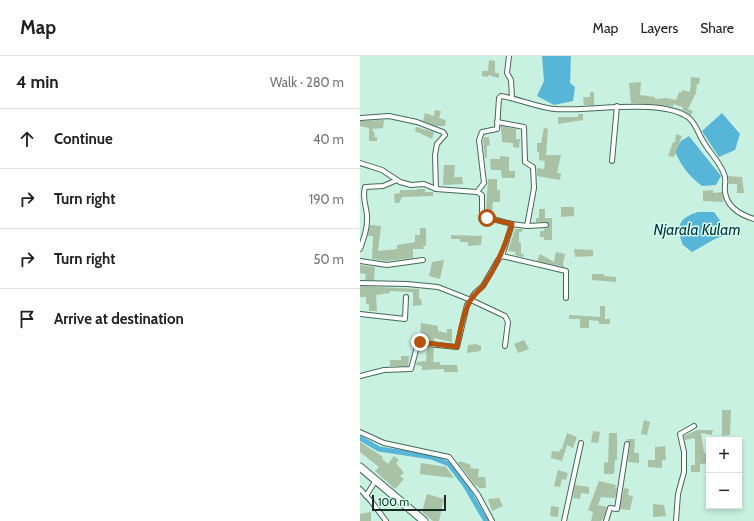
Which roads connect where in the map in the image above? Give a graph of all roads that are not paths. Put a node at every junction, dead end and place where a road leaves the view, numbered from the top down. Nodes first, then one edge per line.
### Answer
1 (509, 56) edge
2 (512, 98) junction
3 (617, 106) junction
4 (360, 118) edge
5 (497, 122) junction
6 (612, 161) dead end
7 (360, 163) edge
8 (397, 180) junction
9 (436, 189) junction
10 (477, 192) junction
11 (754, 219) edge
12 (512, 224) junction
13 (546, 225) dead end
14 (527, 226) junction
15 (360, 249) edge
16 (502, 256) junction
17 (423, 260) dead end
18 (360, 261) edge
19 (360, 283) edge
20 (406, 297) dead end
21 (566, 298) dead end
22 (471, 300) junction
23 (360, 314) edge
24 (505, 346) dead end
25 (360, 376) edge
26 (694, 426) dead end
27 (360, 432) edge
28 (581, 443) dead end
29 (627, 444) dead end
30 (360, 466) edge
31 (376, 480) junction
32 (360, 489) edge
33 (366, 496) junction
34 (383, 515) junction
35 (382, 521) edge
36 (386, 521) edge
37 (424, 521) edge
38 (492, 521) edge
39 (564, 521) edge
40 (606, 521) edge
41 (676, 521) edge

1 - 2 street
2 - 3 street
2 - 5 street
3 - 6 street
3 - 11 street
4 - 9 street
5 - 10 street
5 - 14 street
7 - 8 street
8 - 9 street
8 - 15 street
9 - 10 street
10 - 12 street
12 - 14 street
12 - 16 street
13 - 14 street
16 - 21 street
16 - 22 street
17 - 18 street
19 - 22 street
20 - 23 street
22 - 24 street
22 - 25 street
26 - 41 street
27 - 38 street
28 - 39 street
29 - 40 street
30 - 31 main road
31 - 33 street
31 - 37 main road
32 - 33 street
33 - 34 street
34 - 35 street
34 - 36 street

